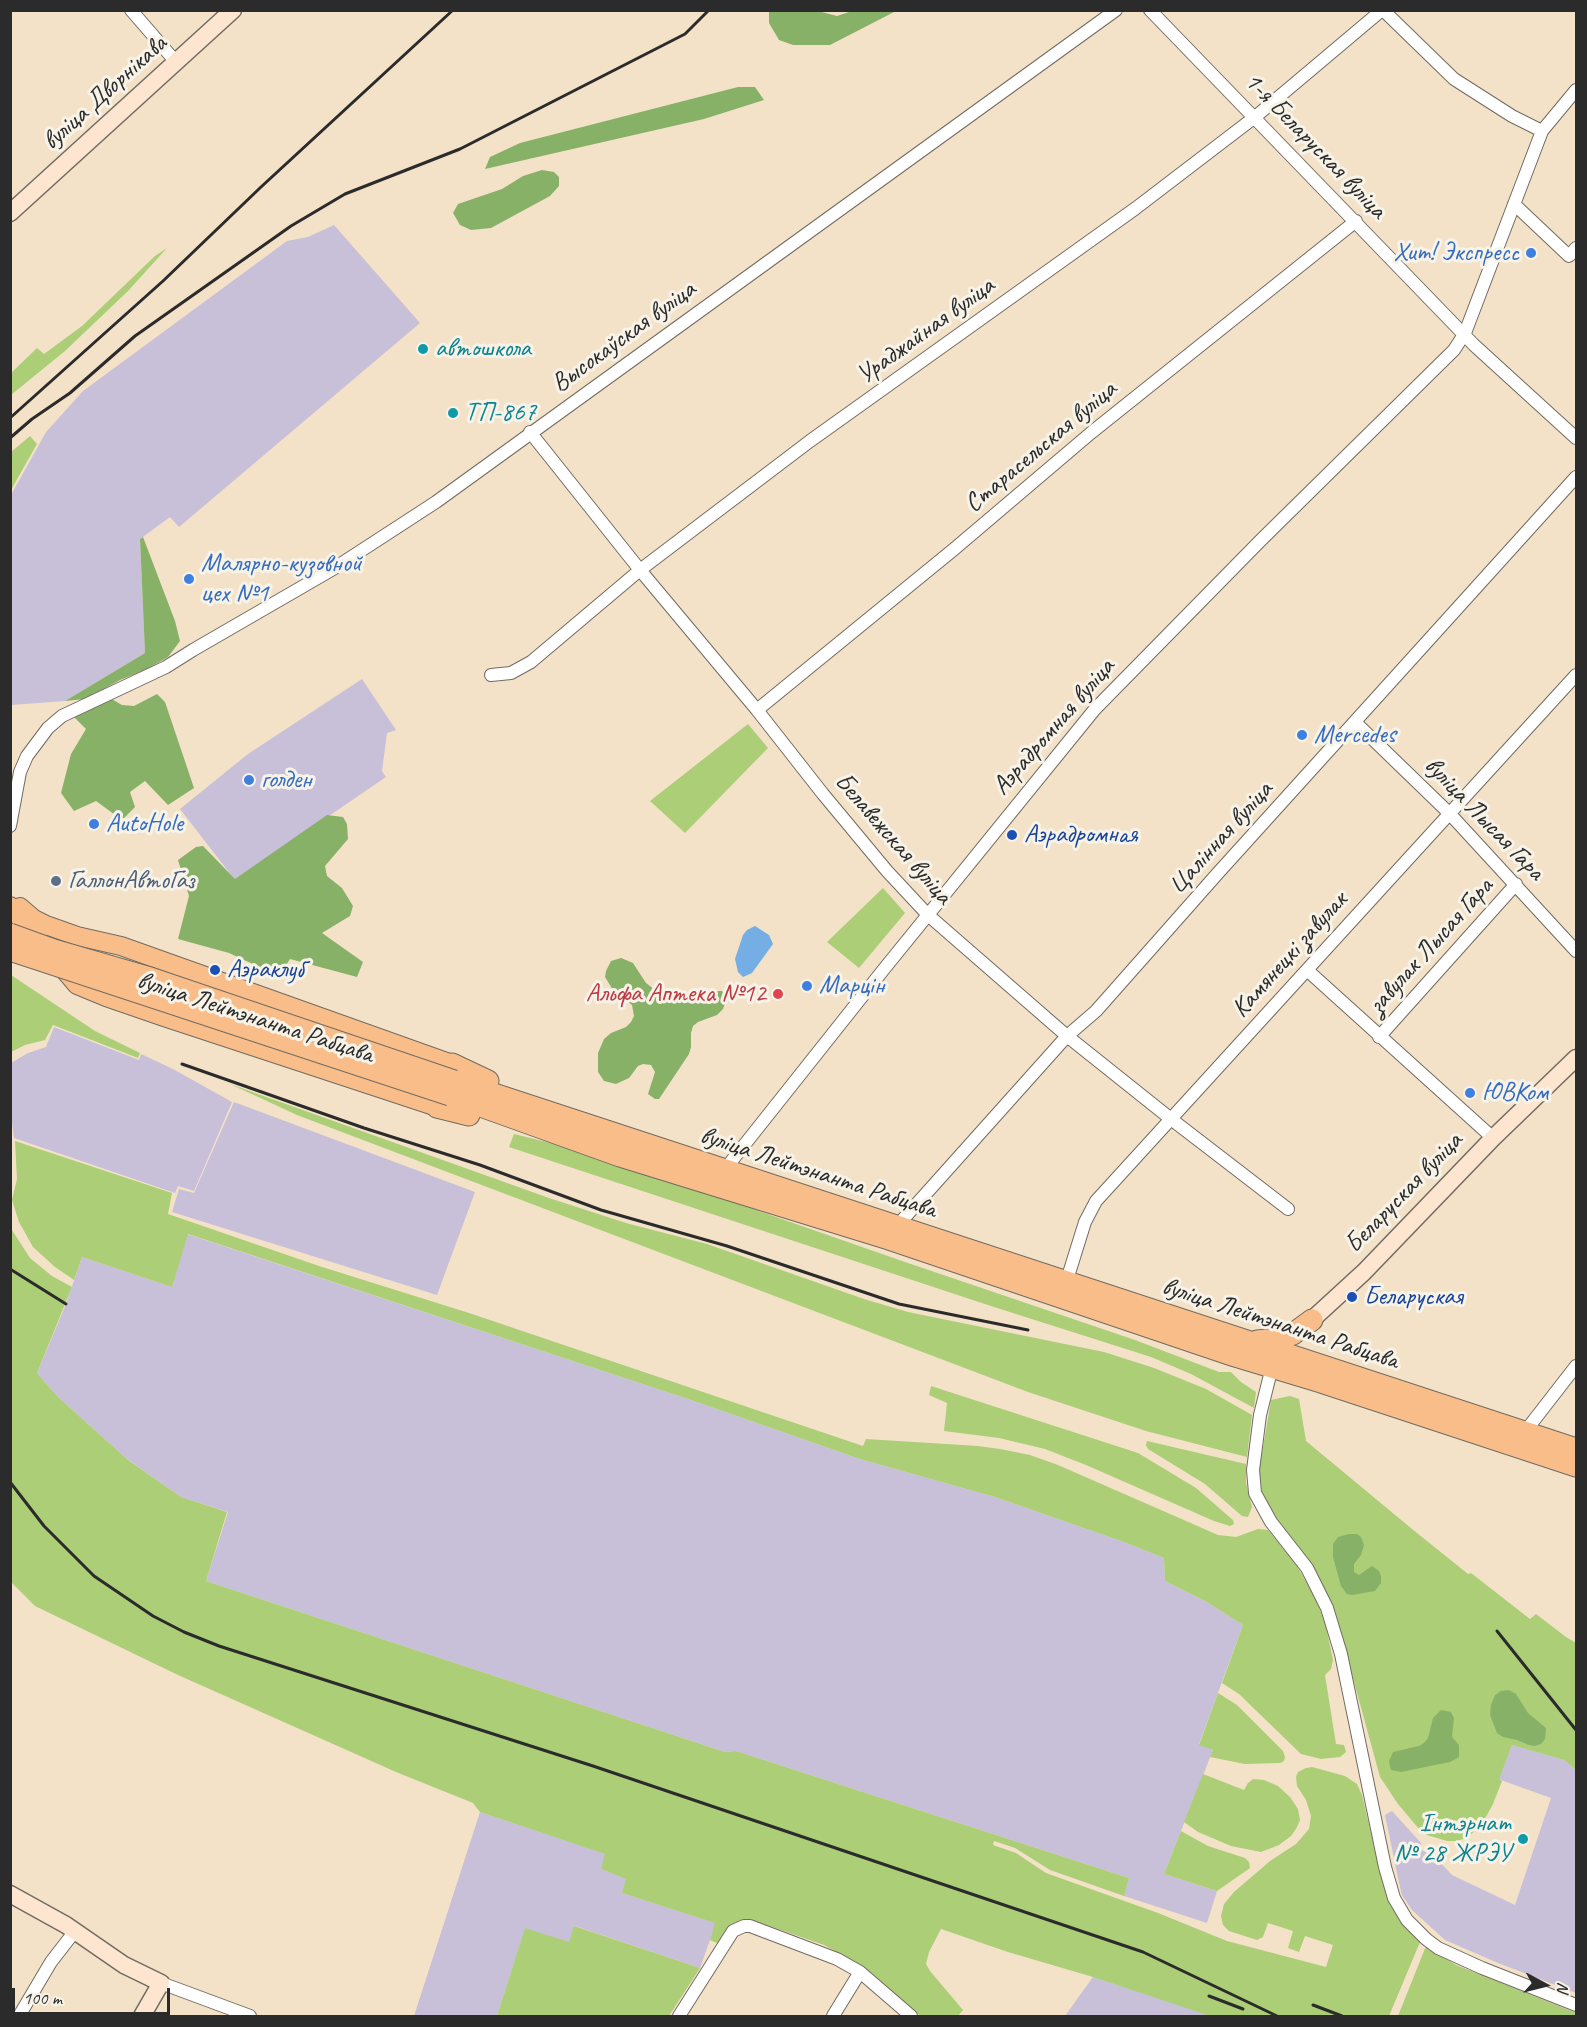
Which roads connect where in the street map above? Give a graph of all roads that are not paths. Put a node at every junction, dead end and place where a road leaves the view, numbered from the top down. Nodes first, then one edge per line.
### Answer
1 (131, 10) edge
2 (233, 10) edge
3 (1116, 10) edge
4 (1150, 10) edge
5 (1383, 10) edge
6 (176, 62) junction
7 (1576, 90) edge
8 (1255, 117) junction
9 (1542, 131) junction
10 (1514, 204) junction
11 (10, 213) edge
12 (1356, 221) junction
13 (1576, 248) edge
14 (1465, 333) junction
15 (531, 432) junction
16 (1576, 438) edge
17 (1576, 477) edge
18 (640, 570) junction
19 (491, 675) dead end
20 (1576, 675) edge
21 (757, 710) junction
22 (1356, 723) junction
23 (1449, 813) junction
24 (10, 826) edge
25 (1516, 884) junction
26 (10, 898) edge
27 (10, 906) edge
28 (928, 915) junction
29 (10, 934) edge
30 (122, 946) junction
31 (10, 950) edge
32 (1576, 951) edge
33 (183, 969) junction
34 (1307, 970) junction
35 (106, 997) junction
36 (164, 1017) junction
37 (1067, 1036) junction
38 (1379, 1037) junction
39 (1576, 1058) edge
40 (448, 1087) junction
41 (1171, 1119) junction
42 (1493, 1138) junction
43 (719, 1177) junction
44 (1288, 1209) dead end
45 (897, 1226) junction
46 (1066, 1282) junction
47 (1312, 1320) junction
48 (1249, 1341) junction
49 (1276, 1359) junction
50 (1326, 1366) junction
51 (1576, 1366) edge
52 (1524, 1432) junction
53 (1576, 1449) edge
54 (1576, 1466) edge
55 (10, 1894) edge
56 (75, 1931) junction
57 (860, 1972) junction
58 (161, 1983) junction
59 (1576, 2006) edge
60 (19, 2016) edge
61 (142, 2016) edge
62 (250, 2016) edge
63 (679, 2016) edge
64 (832, 2016) edge
65 (911, 2016) edge

1 - 6 street
2 - 6 main road, вуліца Дворнікава
3 - 15 street, Высокаўская вуліца
4 - 8 street, 1-я Беларуская вуліца
5 - 8 street, Ураджайная вуліца
5 - 9 street
6 - 11 main road, вуліца Дворнікава
7 - 9 street, Аэрадромная вуліца
8 - 12 street, 1-я Беларуская вуліца
8 - 18 street, Ураджайная вуліца
9 - 10 street, Аэрадромная вуліца
10 - 13 street
10 - 14 street, Аэрадромная вуліца
12 - 14 street, 1-я Беларуская вуліца
12 - 21 street, Старасельская вуліца
14 - 16 street, 1-я Беларуская вуліца
14 - 28 street, Аэрадромная вуліца
15 - 18 street, Белавежская вуліца
15 - 24 street, Высокаўская вуліца
17 - 22 street, Цалінная вуліца
18 - 19 street, Ураджайная вуліца
18 - 21 street, Белавежская вуліца
20 - 23 street, Камянецкі завулак
21 - 28 street, Белавежская вуліца
22 - 23 street, вуліца Лысая Гара
22 - 37 street, Цалінная вуліца
23 - 25 street, вуліца Лысая Гара
23 - 34 street, Камянецкі завулак
25 - 32 street, вуліца Лысая Гара
25 - 38 street, завулак Лысая Гара
26 - 30 main road, вуліца Лейтэнанта Рабцава
27 - 35 main road, вуліца Лейтэнанта Рабцава
28 - 37 street, Белавежская вуліца
28 - 43 street, Аэрадромная вуліца
29 - 40 highway, вуліца Лейтэнанта Рабцава, bridge
30 - 33 main road, вуліца Лейтэнанта Рабцава
30 - 35 main road
31 - 40 highway, вуліца Лейтэнанта Рабцава, bridge
33 - 36 main road
33 - 40 main road, вуліца Лейтэнанта Рабцава
34 - 38 street
34 - 41 street, Камянецкі завулак
35 - 36 main road, вуліца Лейтэнанта Рабцава
36 - 40 main road, вуліца Лейтэнанта Рабцава
37 - 41 street, Белавежская вуліца
37 - 45 street, Цалінная вуліца
38 - 42 street
39 - 42 main road, Беларуская вуліца
40 - 43 highway, вуліца Лейтэнанта Рабцава
40 - 43 highway, вуліца Лейтэнанта Рабцава
41 - 44 street, Белавежская вуліца
41 - 46 street, Камянецкі завулак
42 - 47 main road, Беларуская вуліца
43 - 45 highway, вуліца Лейтэнанта Рабцава
43 - 49 highway, вуліца Лейтэнанта Рабцава
45 - 46 highway, вуліца Лейтэнанта Рабцава
46 - 48 highway, вуліца Лейтэнанта Рабцава
47 - 48 highway
47 - 49 main road, Беларуская вуліца
47 - 50 highway
48 - 49 highway, вуліца Лейтэнанта Рабцава
49 - 50 highway, вуліца Лейтэнанта Рабцава
49 - 54 highway, вуліца Лейтэнанта Рабцава
49 - 59 street, вуліца Лейтэнанта Рабцава
50 - 52 highway, вуліца Лейтэнанта Рабцава
51 - 52 street
52 - 53 highway, вуліца Лейтэнанта Рабцава
55 - 56 main road
56 - 58 main road
56 - 60 street
57 - 63 street
57 - 64 street
57 - 65 street
58 - 61 main road
58 - 62 street

